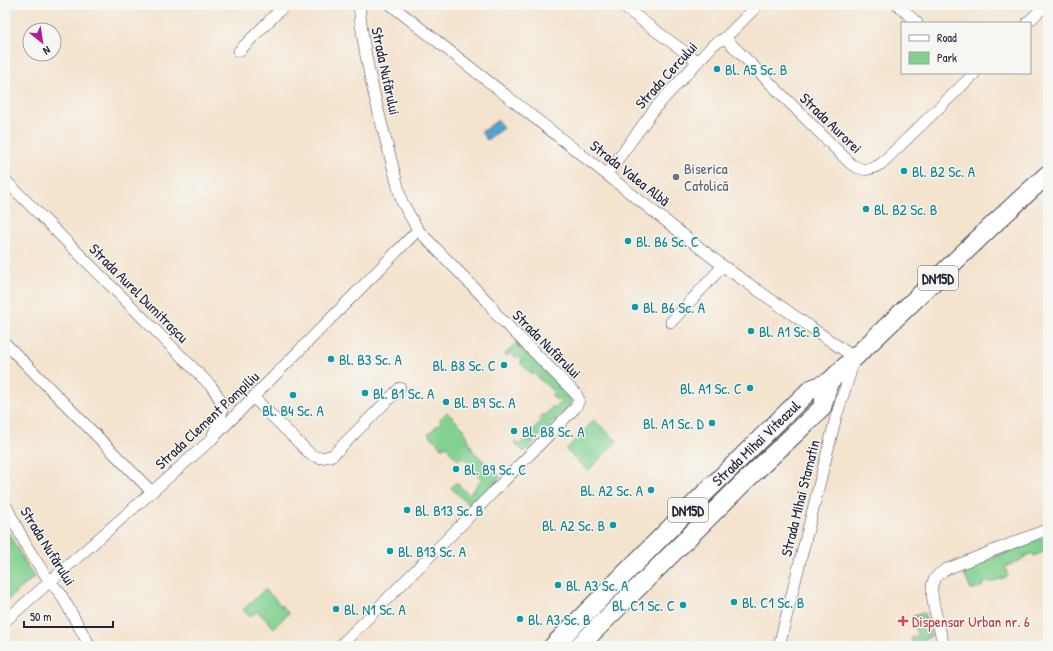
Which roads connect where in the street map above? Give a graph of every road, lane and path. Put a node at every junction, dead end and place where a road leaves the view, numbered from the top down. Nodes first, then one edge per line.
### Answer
1 (285, 5) edge
2 (359, 5) edge
3 (391, 5) edge
4 (621, 5) edge
5 (758, 5) edge
6 (898, 5) edge
7 (1046, 5) edge
8 (916, 22) edge
9 (1028, 22) edge
10 (725, 38) junction
11 (239, 51) dead end
12 (697, 61) junction
13 (972, 74) edge
14 (607, 174) junction
15 (1048, 174) edge
16 (5, 180) edge
17 (418, 230) junction
18 (723, 266) junction
19 (671, 322) dead end
20 (5, 343) edge
21 (855, 358) junction
22 (829, 382) junction
23 (400, 388) dead end
24 (254, 398) junction
25 (829, 413) junction
26 (212, 439) junction
27 (152, 492) junction
28 (5, 504) edge
29 (1048, 529) edge
30 (50, 582) junction
31 (5, 621) edge
32 (90, 646) edge
33 (340, 646) edge
34 (553, 646) edge
35 (579, 646) edge
36 (780, 646) edge
37 (944, 646) edge

1 - 11 street
2 - 17 street, Strada Nufărului
3 - 14 street, Strada Valea Albă
4 - 12 street
5 - 10 street, Strada Cercului
6 - 8 street
7 - 9 street
10 - 12 street, Strada Cercului
10 - 13 street, Strada Aurorei
12 - 14 street, Strada Cercului
14 - 18 street, Strada Valea Albă
15 - 21 main road, Strada Mihai Viteazul / DN15D
16 - 26 street, Strada Aurel Dumitrașcu
17 - 24 street, Strada Clement Pompiliu
17 - 33 street, Strada Nufărului
18 - 19 street
18 - 21 street, Strada Valea Albă
20 - 27 street
21 - 22 main road, Strada Mihai Viteazul / DN15D
21 - 25 street, Strada Mihai Stamatin
22 - 25 main road, Strada Mihai Viteazul
22 - 34 main road, Strada Mihai Viteazul / DN15D
23 - 24 street
24 - 26 street, Strada Clement Pompiliu
25 - 35 main road, Strada Mihai Viteazul / DN15D
25 - 36 street, Strada Mihai Stamatin
26 - 27 street, Strada Clement Pompiliu
27 - 30 street, Strada Clement Pompiliu
28 - 30 street, Strada Nufărului
29 - 37 street
30 - 31 street, Strada Clement Pompiliu
30 - 32 street, Strada Nufărului

